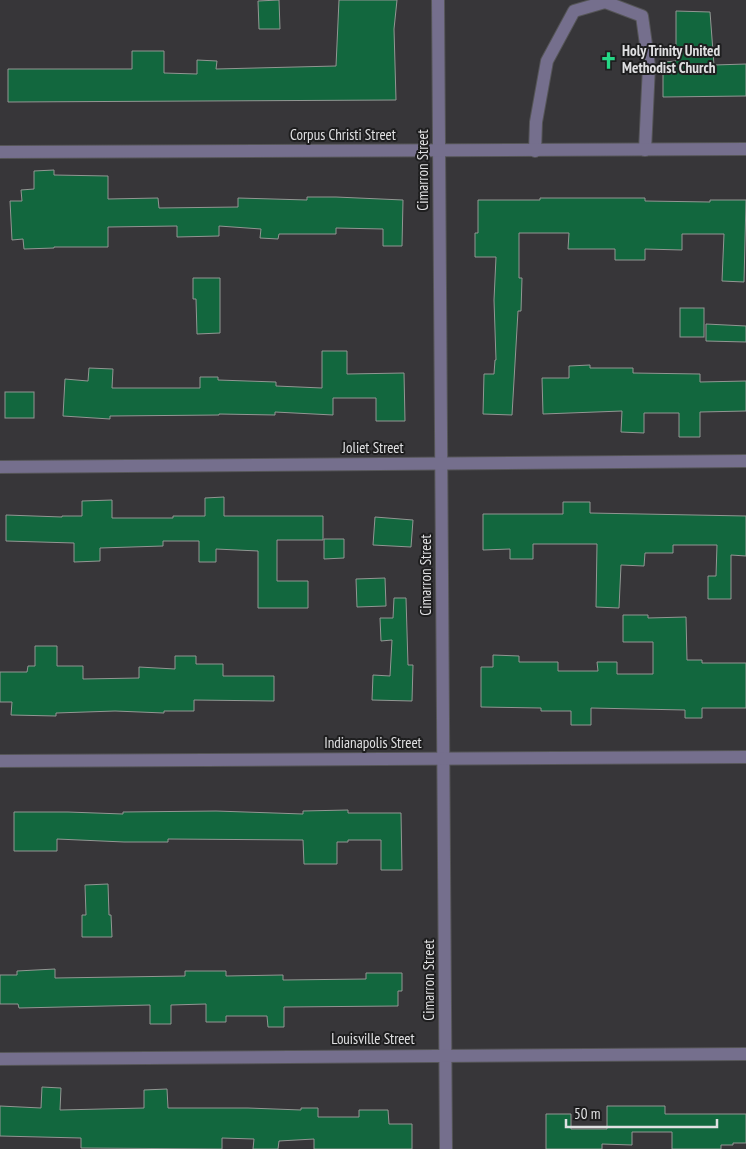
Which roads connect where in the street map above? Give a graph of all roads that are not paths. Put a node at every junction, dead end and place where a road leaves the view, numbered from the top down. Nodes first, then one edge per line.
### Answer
1 (438, 0) edge
2 (746, 149) edge
3 (645, 150) junction
4 (440, 151) junction
5 (535, 151) junction
6 (0, 152) edge
7 (746, 461) edge
8 (442, 464) junction
9 (0, 467) edge
10 (746, 757) edge
11 (443, 759) junction
12 (0, 761) edge
13 (746, 1054) edge
14 (445, 1055) junction
15 (0, 1059) edge
16 (446, 1149) edge

1 - 4 street, Cimarron Street
2 - 3 street, Corpus Christi Street
3 - 5 street, Corpus Christi Street
3 - 5 street
4 - 5 street, Corpus Christi Street
4 - 6 street, Corpus Christi Street
4 - 8 street, Cimarron Street
7 - 8 street, Joliet Street
8 - 9 street, Joliet Street
8 - 11 street, Cimarron Street
10 - 11 street, Indianapolis Street
11 - 12 street, Indianapolis Street
11 - 14 street, Cimarron Street
13 - 14 street, Louisville Street
14 - 15 street, Louisville Street
14 - 16 street, Cimarron Street

